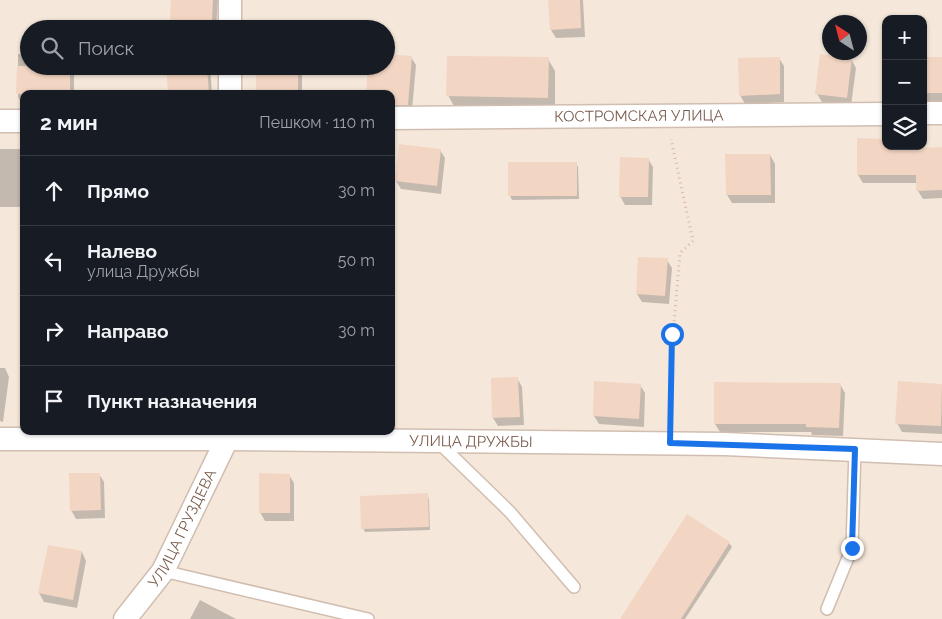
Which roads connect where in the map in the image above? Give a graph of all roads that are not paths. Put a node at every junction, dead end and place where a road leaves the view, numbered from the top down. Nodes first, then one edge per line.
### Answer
1 (230, 0) edge
2 (230, 20) edge
3 (230, 75) edge
4 (230, 90) edge
5 (927, 113) edge
6 (942, 113) edge
7 (882, 114) edge
8 (395, 118) edge
9 (0, 121) edge
10 (20, 121) edge
11 (227, 435) edge
12 (0, 439) edge
13 (437, 441) junction
14 (855, 449) junction
15 (942, 454) edge
16 (162, 571) junction
17 (574, 587) dead end
18 (828, 609) dead end
19 (125, 619) edge
20 (368, 619) edge

1 - 2 street
3 - 4 street
5 - 6 street
7 - 8 street, КОСТРОМСКАЯ УЛИЦА
9 - 10 street
11 - 12 street, УЛИЦА ДРУЖБЫ
11 - 13 street, УЛИЦА ДРУЖБЫ
11 - 16 street, УЛИЦА ГРУЗДЕВА
13 - 14 street, УЛИЦА ДРУЖБЫ
13 - 17 lane
14 - 15 street, УЛИЦА ДРУЖБЫ
14 - 18 lane
16 - 19 street, УЛИЦА ГРУЗДЕВА
16 - 20 lane

